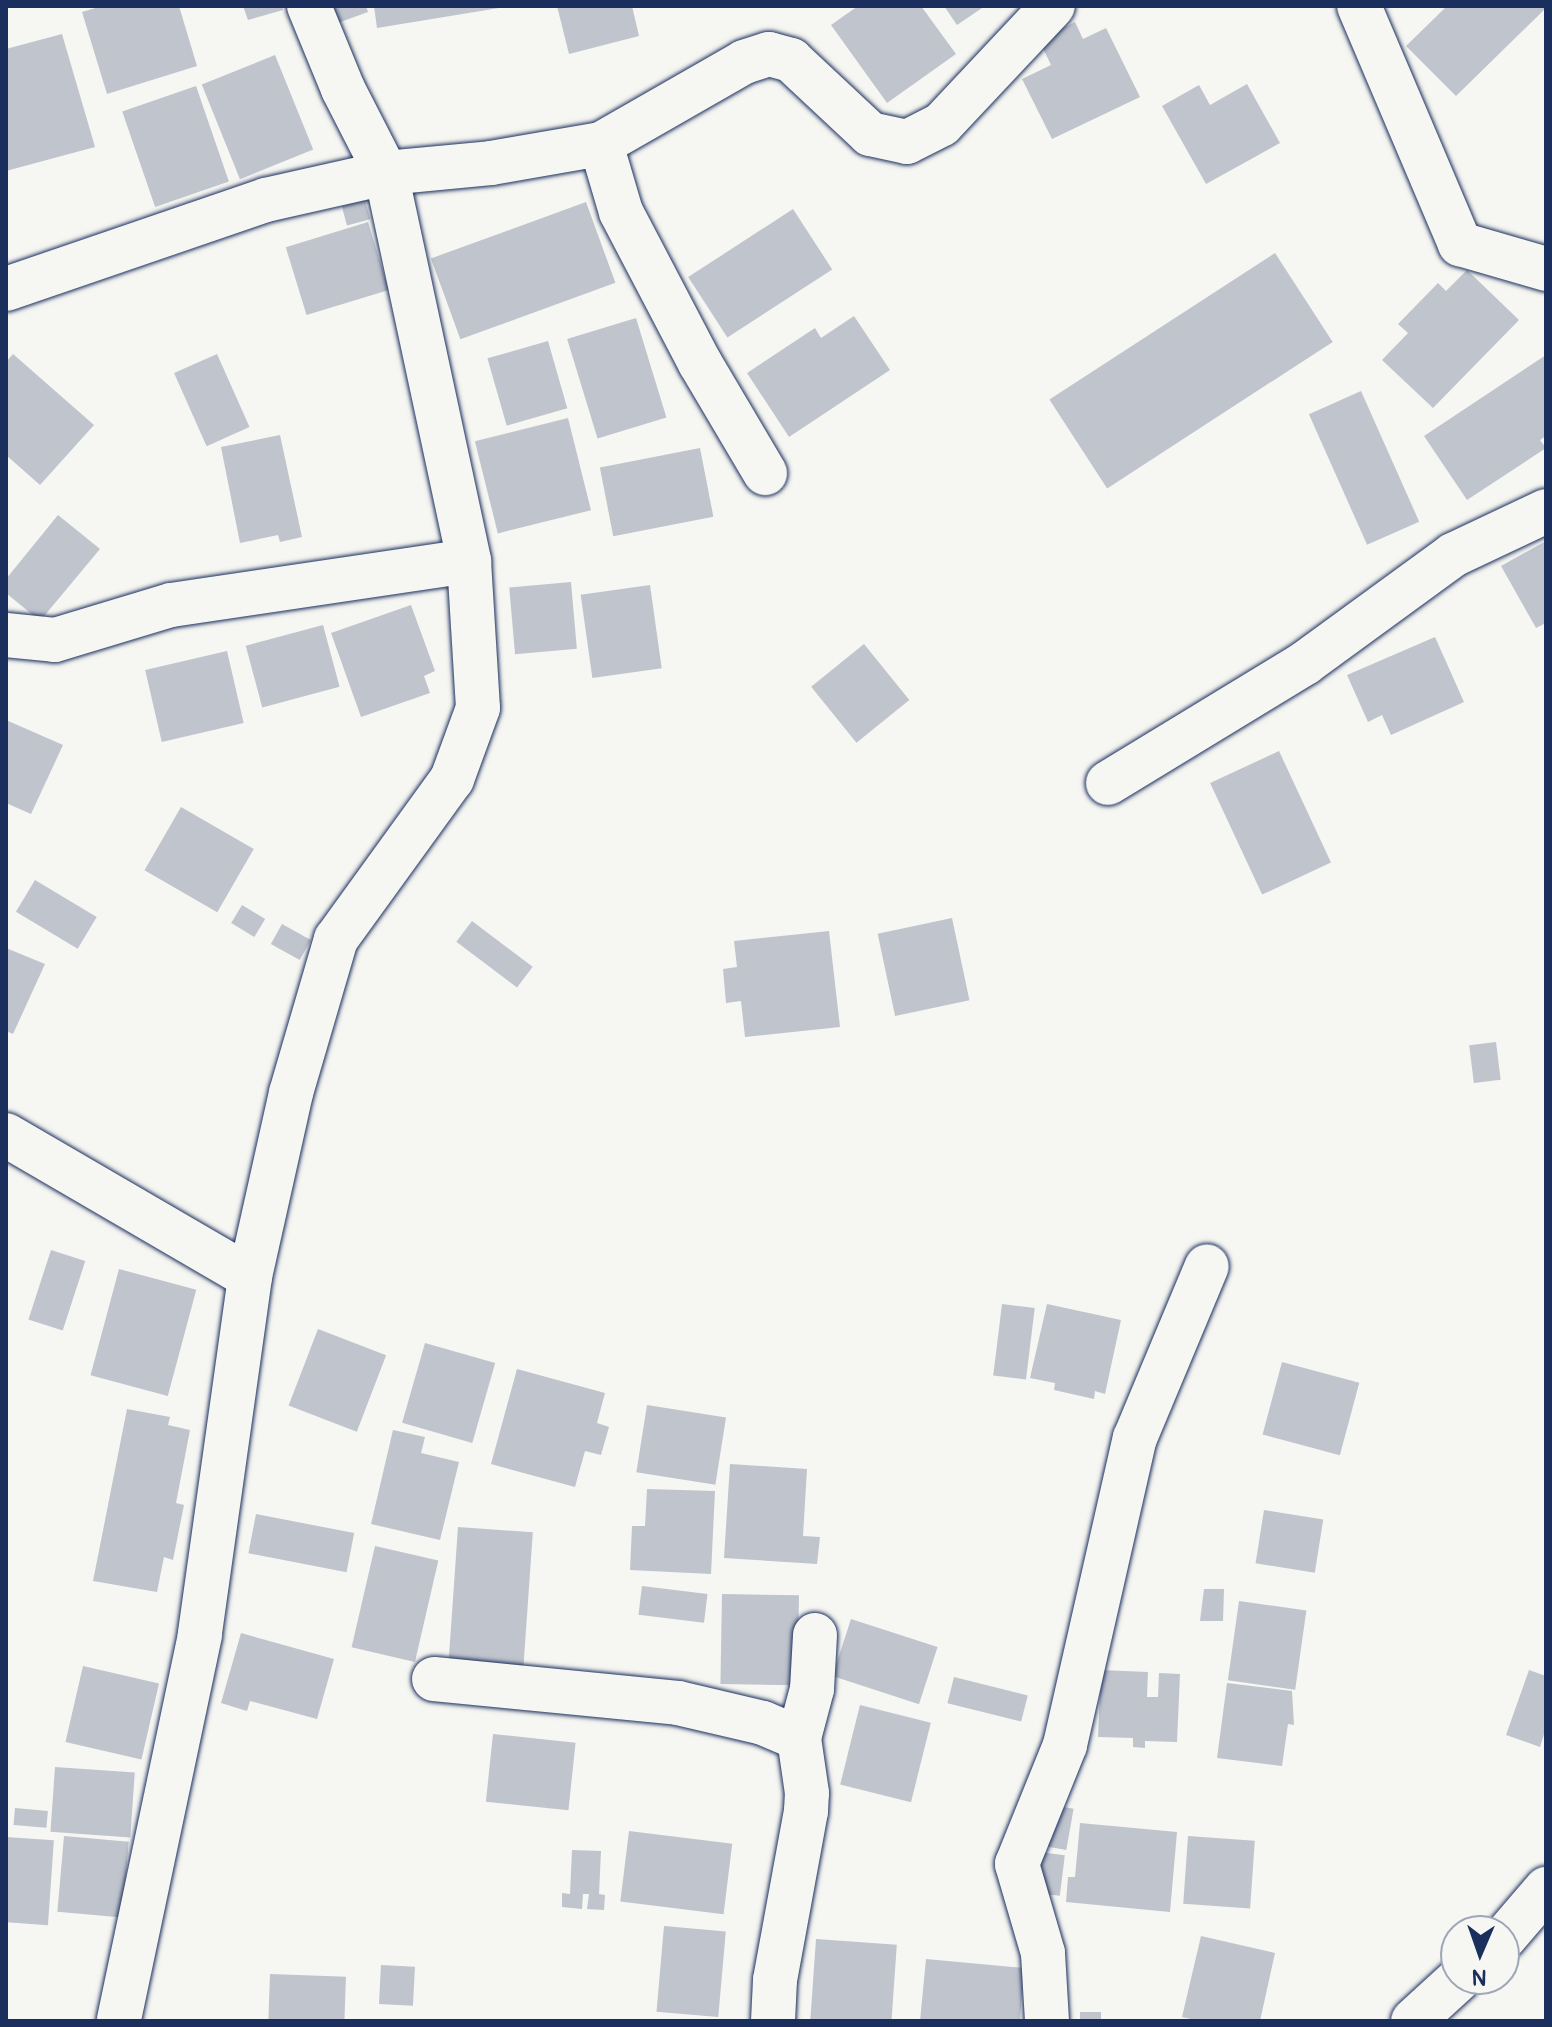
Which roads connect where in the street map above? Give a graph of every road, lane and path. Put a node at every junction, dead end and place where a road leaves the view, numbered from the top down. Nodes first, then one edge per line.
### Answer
1 (309, 6) edge
2 (1053, 6) edge
3 (1359, 6) edge
4 (601, 144) junction
5 (386, 173) junction
6 (1546, 269) edge
7 (6, 289) edge
8 (765, 473) dead end
9 (1546, 511) edge
10 (469, 561) junction
11 (6, 635) edge
12 (1108, 783) dead end
13 (6, 1135) edge
14 (1207, 1266) dead end
15 (250, 1277) junction
16 (815, 1635) dead end
17 (434, 1679) dead end
18 (799, 1738) junction
19 (1546, 1889) edge
20 (1520, 1919) edge
21 (1441, 1995) edge
22 (119, 2021) edge
23 (773, 2021) edge
24 (1047, 2021) edge
25 (1413, 2021) edge

1 - 5 street
2 - 4 street
3 - 6 street
4 - 5 street
4 - 8 street
5 - 7 street
5 - 10 street
9 - 12 street
10 - 11 street
10 - 15 street
13 - 15 street
14 - 24 street
15 - 22 street
16 - 18 street
17 - 18 street
18 - 23 street
19 - 20 street
21 - 25 street

